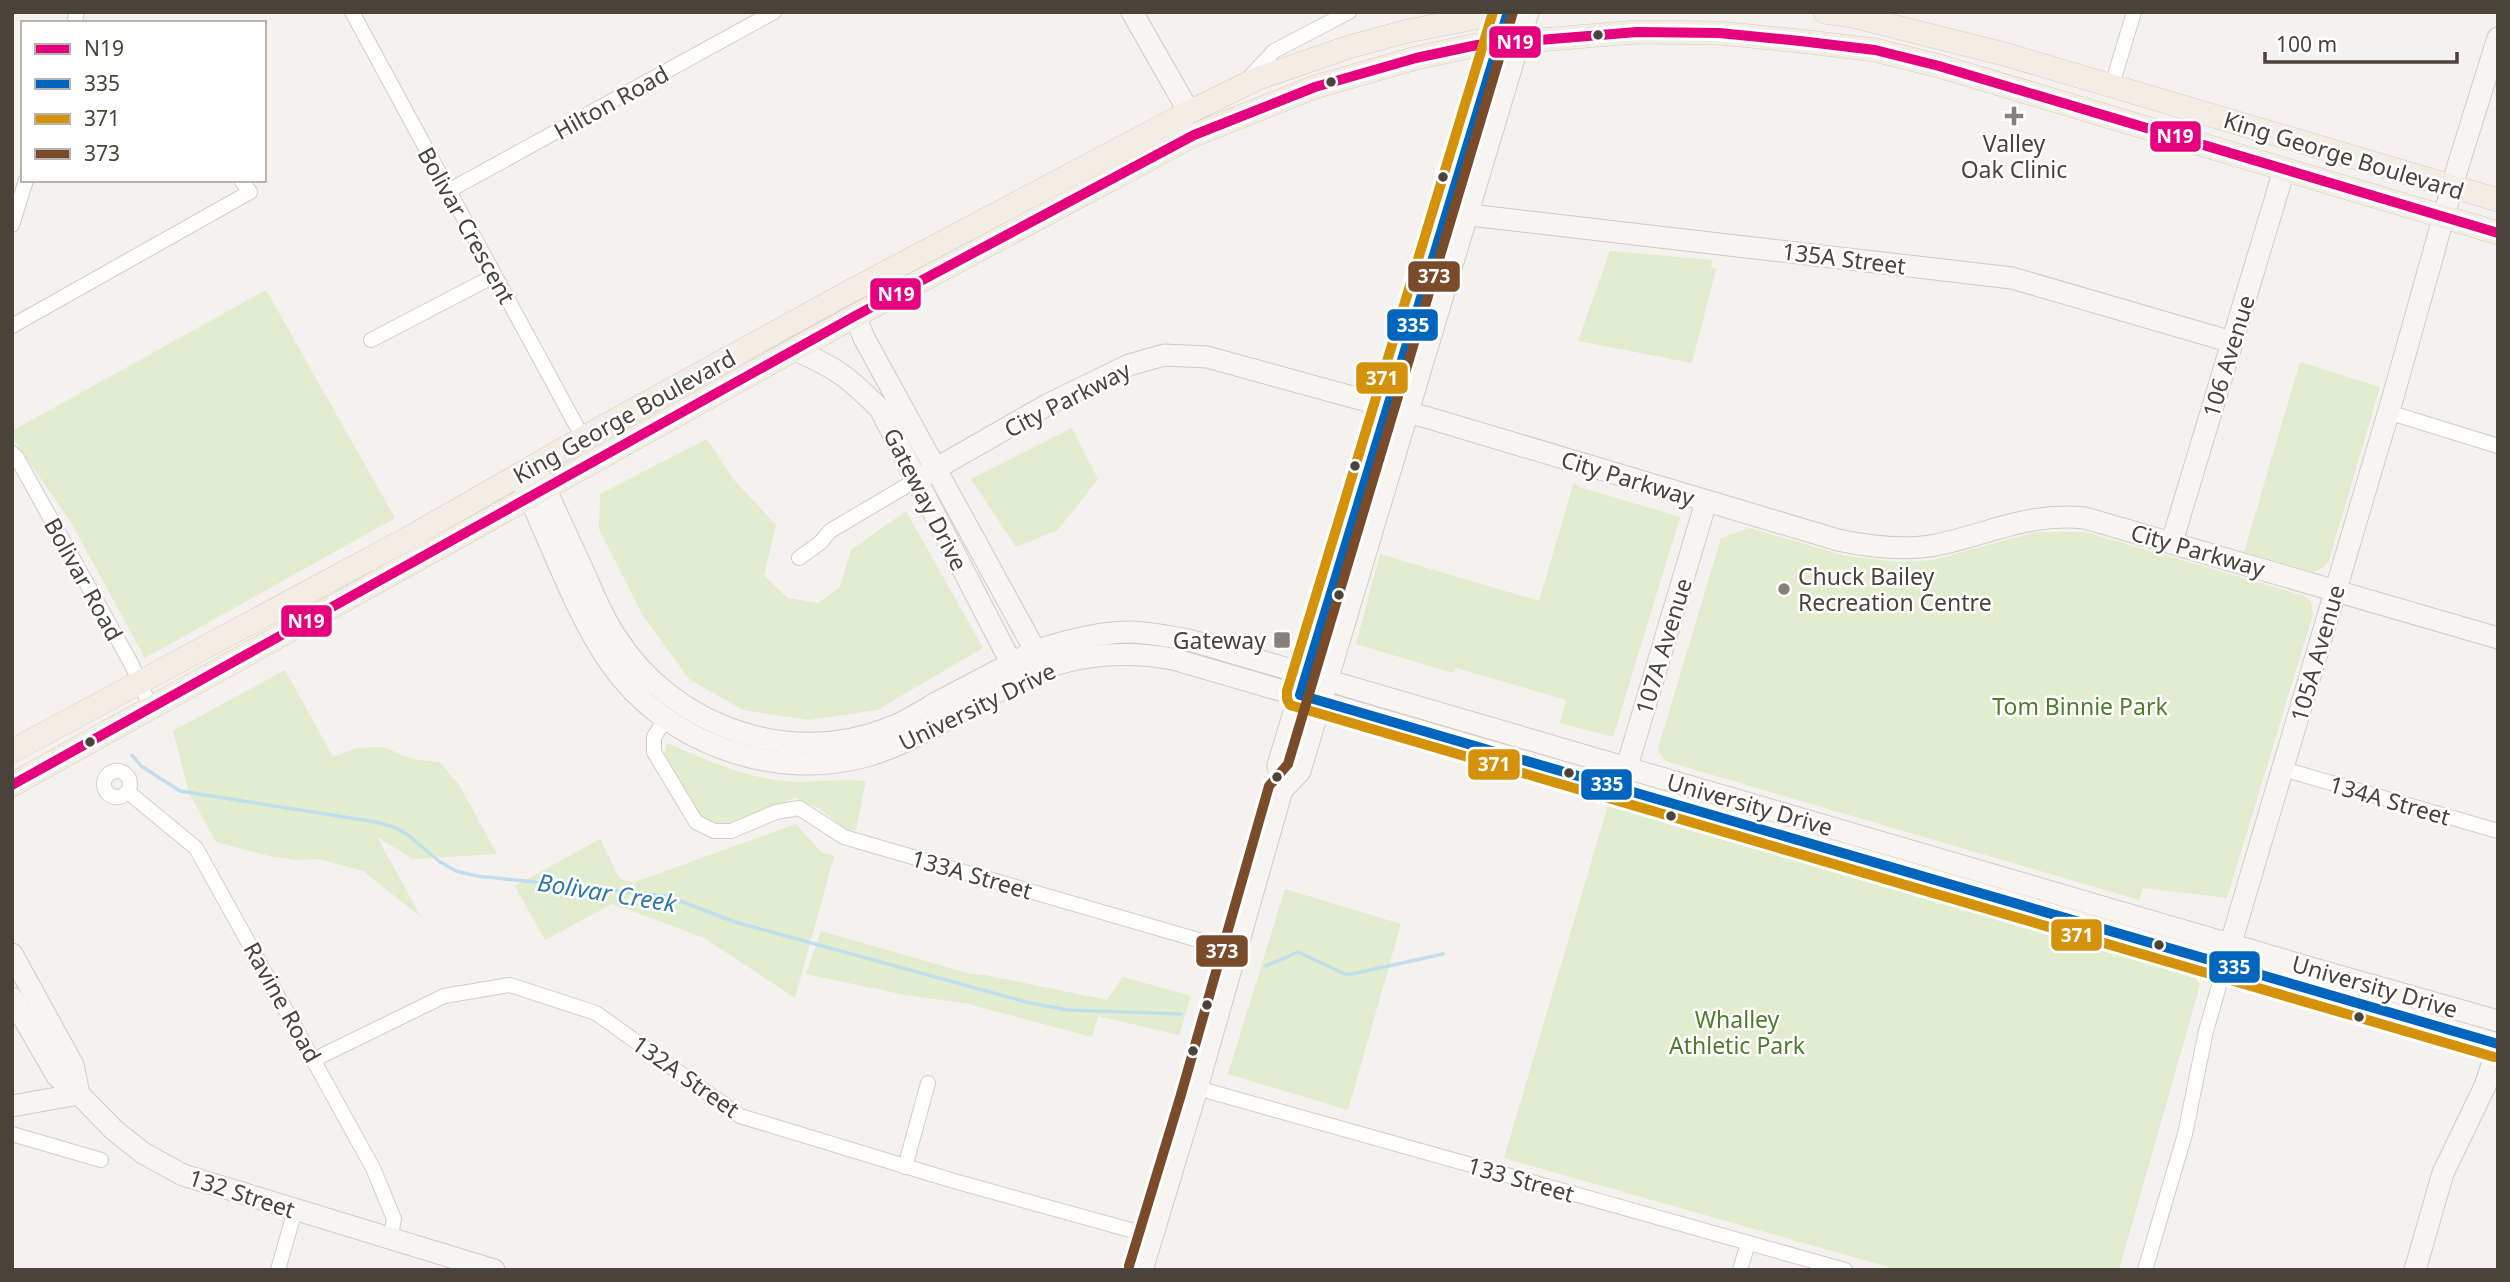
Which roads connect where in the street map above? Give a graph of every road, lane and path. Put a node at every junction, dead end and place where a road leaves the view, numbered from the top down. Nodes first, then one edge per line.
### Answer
1 (352, 12) edge
2 (774, 12) edge
3 (1132, 12) edge
4 (1349, 12) edge
5 (1507, 12) edge
6 (1528, 12) edge
7 (1825, 12) edge
8 (2134, 12) edge
9 (2498, 38) edge
10 (1509, 41) junction
11 (2112, 85) junction
12 (1239, 88) junction
13 (2075, 107) junction
14 (1189, 112) junction
15 (2120, 121) junction
16 (2284, 170) junction
17 (25, 182) edge
18 (246, 186) edge
19 (2452, 187) junction
20 (448, 191) junction
21 (2498, 200) edge
22 (1457, 213) junction
23 (2444, 217) junction
24 (12, 225) edge
25 (2498, 233) edge
26 (494, 276) junction
27 (855, 316) junction
28 (12, 326) edge
29 (371, 340) dead end
30 (2232, 341) junction
31 (797, 351) junction
32 (1397, 410) junction
33 (2388, 412) junction
34 (583, 438) junction
35 (2498, 446) edge
36 (12, 453) edge
37 (936, 469) junction
38 (916, 480) junction
39 (532, 482) junction
40 (1706, 502) junction
41 (2172, 542) junction
42 (799, 558) dead end
43 (2336, 590) junction
44 (2498, 638) edge
45 (1040, 660) junction
46 (1016, 672) junction
47 (140, 681) junction
48 (1303, 685) junction
49 (1323, 692) junction
50 (151, 708) junction
51 (665, 719) junction
52 (12, 751) edge
53 (2283, 769) junction
54 (1623, 779) junction
55 (12, 785) edge
56 (1282, 790) junction
57 (128, 792) dead end
58 (2498, 831) edge
59 (2231, 944) junction
60 (1236, 951) junction
61 (12, 954) edge
62 (2225, 965) junction
63 (12, 998) edge
64 (2498, 1021) edge
65 (2498, 1046) edge
66 (315, 1059) junction
67 (928, 1083) dead end
68 (1197, 1088) junction
69 (79, 1094) junction
70 (12, 1106) edge
71 (12, 1133) edge
72 (101, 1160) dead end
73 (905, 1167) junction
74 (295, 1210) junction
75 (1152, 1236) junction
76 (390, 1239) junction
77 (1748, 1243) junction
78 (1147, 1268) edge
79 (278, 1270) edge
80 (494, 1270) edge
81 (1740, 1270) edge
82 (1845, 1270) edge
83 (2146, 1270) edge
84 (2414, 1270) edge

1 - 20 street, Bolivar Crescent
2 - 20 street, Hilton Road
3 - 14 main road
4 - 12 street, King George Boulevard
5 - 10 main road
5 - 12 main road, King George Boulevard
6 - 10 main road
7 - 11 main road, King George Boulevard
8 - 11 street
9 - 19 main road, 105A Avenue
10 - 13 main road, King George Boulevard
10 - 22 main road
10 - 27 main road, King George Boulevard
11 - 13 main road
11 - 15 main road
11 - 19 main road, King George Boulevard
12 - 14 main road, King George Boulevard
13 - 15 main road, King George Boulevard
14 - 34 main road, King George Boulevard
15 - 16 main road, King George Boulevard
16 - 23 main road, King George Boulevard
16 - 30 main road, 106 Avenue
17 - 24 street
18 - 28 street
19 - 21 main road, King George Boulevard
19 - 23 main road, 105A Avenue
20 - 26 street, Bolivar Crescent
22 - 30 main road, 135A Street
22 - 32 main road
23 - 25 main road, King George Boulevard
23 - 33 main road, 105A Avenue
26 - 29 street
26 - 34 street, Bolivar Crescent
27 - 31 main road, King George Boulevard
27 - 37 main road, Gateway Drive
30 - 41 main road, 106 Avenue
31 - 38 main road, Gateway Drive
31 - 39 main road, King George Boulevard
32 - 37 main road, City Parkway
32 - 40 main road, City Parkway
32 - 48 main road
32 - 49 main road
33 - 35 street
33 - 43 main road, 105A Avenue
34 - 39 main road, King George Boulevard
36 - 47 street, Bolivar Road
37 - 38 main road, City Parkway
37 - 45 main road, Gateway Drive
38 - 42 street, City Parkway
38 - 46 main road, Gateway Drive
39 - 46 main road, University Drive
39 - 47 main road, King George Boulevard
39 - 50 main road, King George Boulevard
39 - 51 main road, University Drive
40 - 41 main road, City Parkway
40 - 54 main road, 107A Avenue
41 - 43 main road, City Parkway
43 - 44 main road, City Parkway
43 - 53 main road, 105A Avenue
45 - 46 main road, University Drive
45 - 48 main road, University Drive
46 - 51 main road, University Drive
47 - 50 street, Bolivar Road
47 - 52 main road, King George Boulevard
48 - 49 main road, University Drive
48 - 56 main road
49 - 54 main road, University Drive
49 - 56 main road
50 - 55 main road, King George Boulevard
51 - 60 street, 133A Street
53 - 58 street, 134A Street
53 - 59 main road, 105A Avenue
54 - 59 main road, University Drive
54 - 62 main road, University Drive
56 - 60 main road
57 - 66 street, Ravine Road
59 - 62 main road, 105A Avenue
59 - 64 main road, University Drive
60 - 68 main road
61 - 69 main road
62 - 65 main road, University Drive
62 - 83 street, 105A Avenue
63 - 69 main road, 132 Street
65 - 84 main road
66 - 73 street, 132A Street
66 - 76 street, Ravine Road
67 - 73 street
68 - 75 main road
68 - 77 street, 133 Street
69 - 70 main road
69 - 74 main road, 132 Street
71 - 72 street
73 - 75 street, 132A Street
74 - 76 main road, 132 Street
74 - 79 street
75 - 78 main road
76 - 80 main road, 132 Street
77 - 81 street
77 - 82 street, 133 Street

